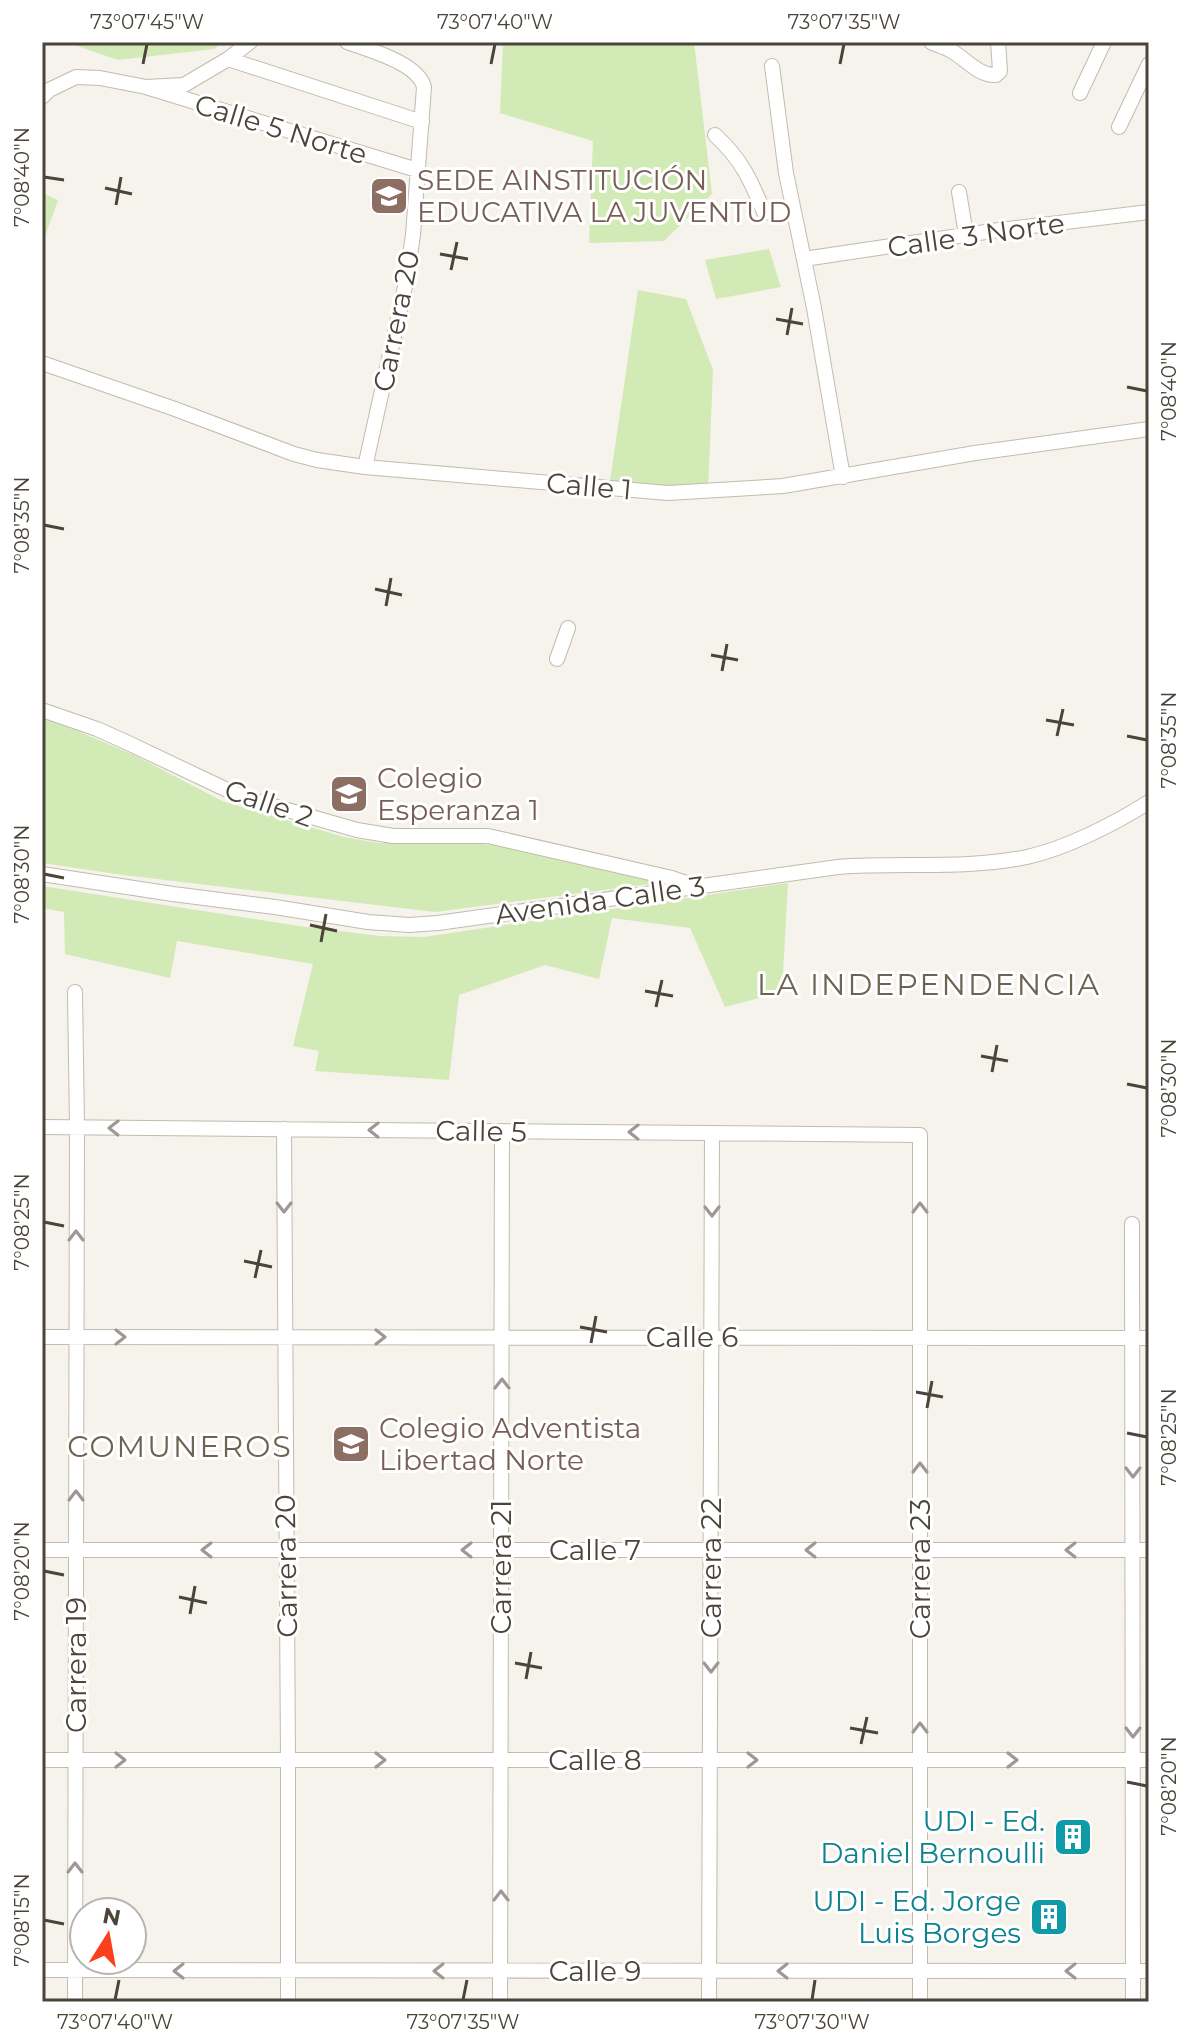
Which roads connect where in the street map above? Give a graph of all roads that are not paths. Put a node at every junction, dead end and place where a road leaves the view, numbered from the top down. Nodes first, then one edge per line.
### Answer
1 (250, 42) edge
2 (347, 42) edge
3 (931, 42) edge
4 (998, 42) edge
5 (1104, 42) edge
6 (228, 59) junction
7 (1149, 64) edge
8 (772, 66) dead end
9 (146, 87) junction
10 (1080, 93) dead end
11 (42, 97) edge
12 (422, 122) junction
13 (1119, 127) dead end
14 (715, 135) dead end
15 (417, 170) junction
16 (959, 192) dead end
17 (1149, 212) edge
18 (794, 215) junction
19 (966, 235) junction
20 (804, 259) junction
21 (42, 363) edge
22 (1149, 429) edge
23 (365, 467) junction
24 (843, 477) junction
25 (568, 628) dead end
26 (557, 659) dead end
27 (42, 710) edge
28 (1149, 802) edge
29 (42, 874) edge
30 (697, 887) junction
31 (75, 992) dead end
32 (42, 1127) edge
33 (77, 1127) junction
34 (284, 1129) junction
35 (502, 1131) junction
36 (712, 1133) junction
37 (920, 1135) joint
38 (1132, 1224) dead end
39 (42, 1337) edge
40 (76, 1337) junction
41 (285, 1337) junction
42 (502, 1337) junction
43 (712, 1337) junction
44 (920, 1337) junction
45 (1132, 1338) junction
46 (1149, 1338) edge
47 (42, 1550) edge
48 (76, 1550) junction
49 (286, 1550) junction
50 (501, 1550) junction
51 (711, 1550) junction
52 (920, 1550) junction
53 (1133, 1550) junction
54 (1149, 1550) edge
55 (1133, 1657) junction
56 (1149, 1657) edge
57 (42, 1760) edge
58 (75, 1760) junction
59 (288, 1760) junction
60 (501, 1760) junction
61 (710, 1760) junction
62 (920, 1760) junction
63 (1133, 1760) junction
64 (1149, 1760) edge
65 (1141, 1869) edge
66 (75, 1896) edge
67 (42, 1970) edge
68 (68, 1971) edge
69 (148, 1971) edge
70 (288, 1971) junction
71 (500, 1971) junction
72 (710, 1971) junction
73 (920, 1971) junction
74 (1141, 1971) edge
75 (75, 1976) edge
76 (75, 2002) edge
77 (288, 2002) edge
78 (500, 2002) edge
79 (709, 2002) edge
80 (920, 2002) edge
81 (1133, 2002) edge

1 - 6 street
2 - 12 street, Carrera 20
3 - 4 street
5 - 10 street
6 - 9 street
6 - 12 street
7 - 13 street
8 - 18 street
9 - 11 street
9 - 15 street, Calle 5 Norte
12 - 15 street, Carrera 20
14 - 18 street
15 - 23 street, Carrera 20
16 - 19 street
17 - 19 street, Calle 3 Norte
18 - 20 street
19 - 20 street, Calle 3 Norte
20 - 24 street
21 - 23 street, Calle 1
22 - 24 street, Calle 1
23 - 24 street, Calle 1
25 - 26 street
27 - 30 street, Calle 2
28 - 30 street, Avenida Calle 3
29 - 30 street, Avenida Calle 3
31 - 33 street, Carrera 19
32 - 33 street, Calle 5
34 -> 33 street, Calle 5
40 -> 33 street, Carrera 19
35 -> 34 street, Calle 5
34 -> 41 street, Carrera 20
36 -> 35 street, Calle 5
35 - 42 street, Carrera 21
36 - 37 street, Calle 5
36 -> 43 street, Carrera 22
44 -> 37 street, Carrera 23
38 - 45 street
39 - 40 street, Calle 6
40 -> 41 street, Calle 6
48 -> 40 street, Carrera 19
41 -> 42 street, Calle 6
41 - 49 street, Carrera 20
42 - 43 street, Calle 6
50 -> 42 street, Carrera 21
43 - 44 street, Calle 6
43 - 51 street, Carrera 22
44 - 45 street, Calle 6
52 -> 44 street, Carrera 23
45 - 46 street, Calle 6
45 -> 53 street
47 - 48 street, Calle 7
49 -> 48 street, Calle 7
48 - 58 street, Carrera 19
50 -> 49 street, Calle 7
49 - 59 street, Carrera 20
50 - 51 street, Calle 7
50 - 60 street, Carrera 21
52 -> 51 street, Calle 7
51 -> 61 street, Carrera 22
53 -> 52 street, Calle 7
62 -> 52 street, Carrera 23
53 - 54 street, Calle 7
53 - 55 street
55 - 56 street
55 -> 63 street
57 - 58 street, Calle 8
58 -> 59 street, Calle 8
66 -> 58 street, Carrera 19
59 -> 60 street, Calle 8
59 - 70 street, Carrera 20
60 - 61 street, Calle 8
71 -> 60 street, Carrera 21
61 -> 62 street, Calle 8
61 - 72 street, Carrera 22
62 -> 63 street, Calle 8
62 - 73 street, Carrera 23
63 - 64 street, Calle 8
63 - 65 street
65 - 74 street
67 - 68 street, Calle 9
70 -> 69 street, Calle 9
71 -> 70 street, Calle 9
70 - 77 street, Carrera 20
71 - 72 street, Calle 9
71 - 78 street, Carrera 21
73 -> 72 street, Calle 9
72 - 79 street, Carrera 22
74 -> 73 street, Calle 9
73 - 80 street, Carrera 23
74 - 81 street
75 - 76 street, Carrera 19

